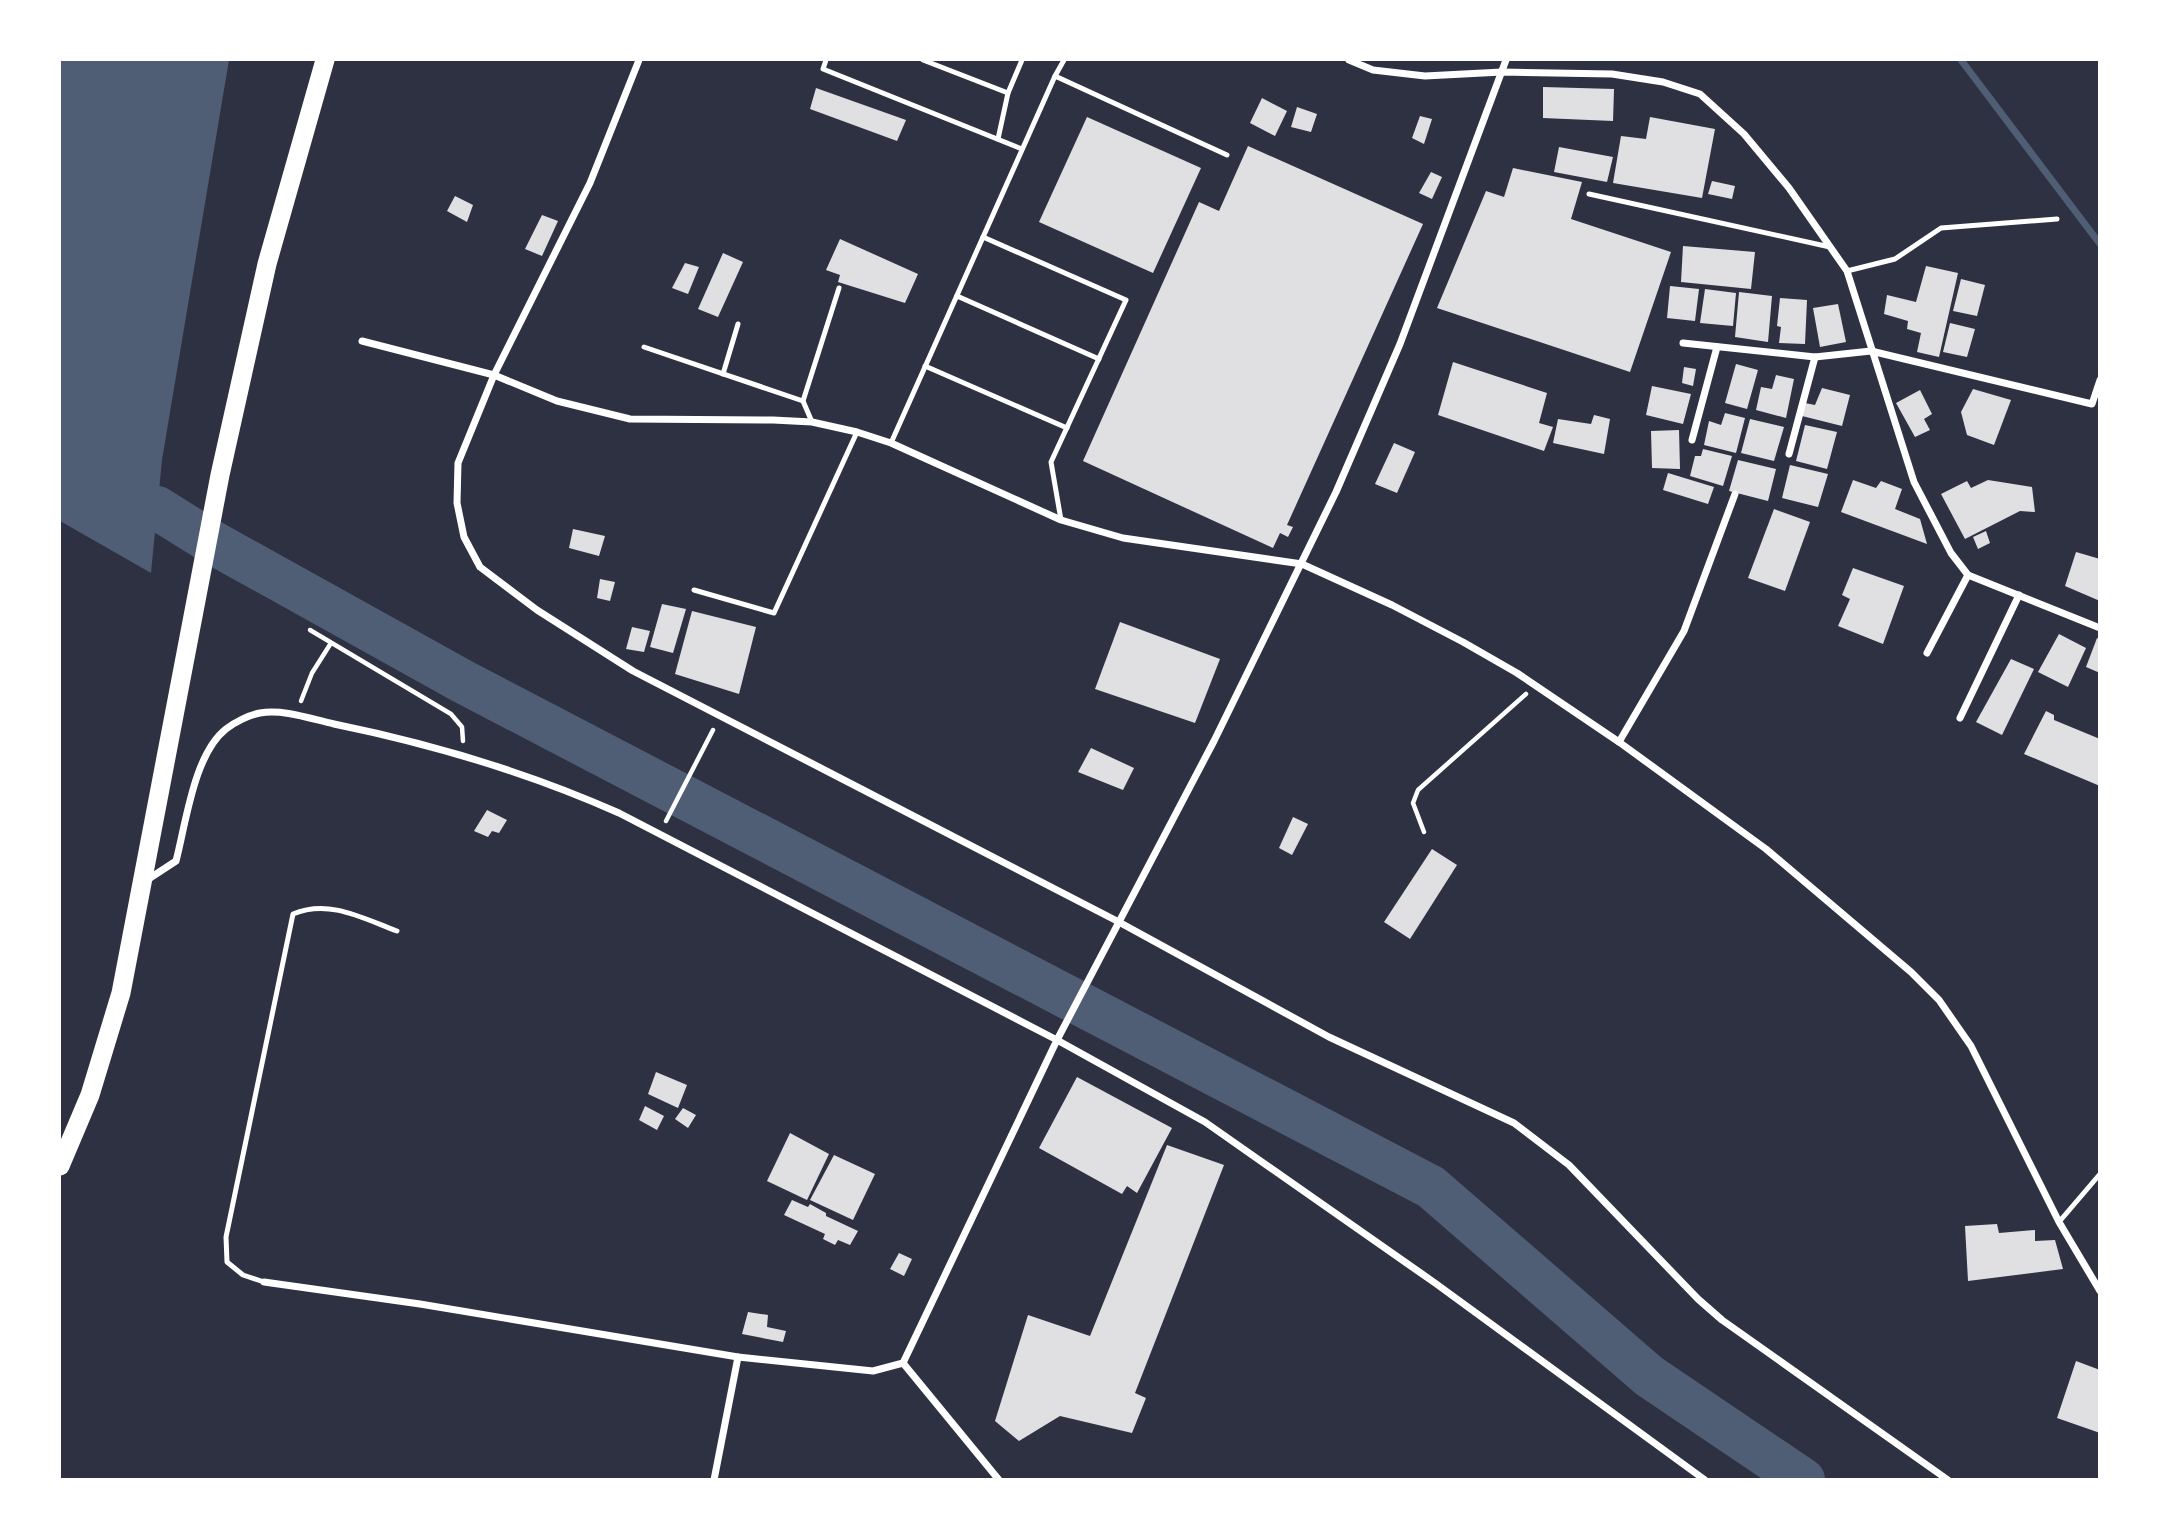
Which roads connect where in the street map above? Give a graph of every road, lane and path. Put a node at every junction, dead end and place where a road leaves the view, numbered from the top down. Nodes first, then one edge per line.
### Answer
1 (325, 60) edge
2 (639, 60) edge
3 (827, 60) edge
4 (923, 60) edge
5 (1022, 60) edge
6 (1063, 60) edge
7 (1349, 60) edge
8 (1506, 60) edge
9 (1502, 72) junction
10 (1055, 76) junction
11 (1008, 93) junction
12 (998, 139) junction
13 (1022, 149) junction
14 (1227, 155) dead end
15 (1589, 194) dead end
16 (2057, 219) dead end
17 (983, 237) junction
18 (1830, 247) junction
19 (1847, 271) junction
20 (839, 288) dead end
21 (957, 296) junction
22 (738, 324) dead end
23 (362, 341) dead end
24 (1684, 343) dead end
25 (643, 347) dead end
26 (1717, 347) junction
27 (1871, 351) junction
28 (1815, 357) junction
29 (1099, 359) junction
30 (925, 366) junction
31 (723, 374) junction
32 (494, 375) junction
33 (2099, 380) edge
34 (803, 401) junction
35 (812, 422) junction
36 (1067, 428) junction
37 (857, 432) junction
38 (1692, 440) dead end
39 (891, 443) junction
40 (1789, 454) dead end
41 (1735, 494) dead end
42 (1061, 520) junction
43 (1302, 565) junction
44 (1968, 575) junction
45 (694, 590) dead end
46 (2019, 596) junction
47 (2099, 628) edge
48 (310, 630) dead end
49 (331, 643) junction
50 (1927, 653) dead end
51 (1535, 687) junction
52 (296, 716) junction
53 (1960, 718) dead end
54 (713, 730) dead end
55 (1619, 742) junction
56 (457, 754) junction
57 (667, 821) dead end
58 (1424, 832) dead end
59 (144, 882) junction
60 (1118, 921) junction
61 (397, 931) dead end
62 (1057, 1040) junction
63 (60, 1166) edge
64 (2099, 1174) edge
65 (2059, 1222) junction
66 (264, 1282) joint
67 (2099, 1292) edge
68 (738, 1357) junction
69 (903, 1363) junction
70 (714, 1479) edge
71 (999, 1479) edge
72 (1705, 1479) edge
73 (1948, 1479) edge

1 - 59 highway
2 - 32 street
3 - 12 lane
4 - 11 lane
5 - 11 lane
6 - 10 lane
7 - 9 street
8 - 9 street
9 - 18 street
9 - 43 street
10 - 13 lane
10 - 14 lane
11 - 12 lane
12 - 13 lane
13 - 17 lane
15 - 18 lane
16 - 19 lane
17 - 21 lane
17 - 29 lane
18 - 19 street
19 - 27 street
20 - 34 lane
21 - 29 lane
21 - 30 lane
22 - 31 lane
23 - 32 street
24 - 26 street
25 - 31 lane
26 - 28 street
26 - 38 street
27 - 28 street
27 - 33 street
27 - 44 street
28 - 40 street
29 - 36 lane
30 - 36 lane
30 - 39 lane
31 - 34 lane
32 - 35 street
32 - 60 street
34 - 35 lane
35 - 37 street
36 - 42 lane
37 - 39 street
37 - 45 lane
39 - 42 street
41 - 55 street
42 - 43 street
43 - 51 street
43 - 60 street
44 - 46 street
44 - 50 street
46 - 47 street
46 - 53 street
48 - 49 path
49 - 52 path
49 - 56 path
51 - 55 street
51 - 58 path
52 - 56 street
52 - 59 street
54 - 57 path
55 - 65 street
56 - 62 street
59 - 63 highway
60 - 62 street
60 - 73 street
61 - 66 lane
62 - 69 street
62 - 72 street
64 - 65 lane
65 - 67 street
66 - 68 street
68 - 69 street
68 - 70 street
69 - 71 street

